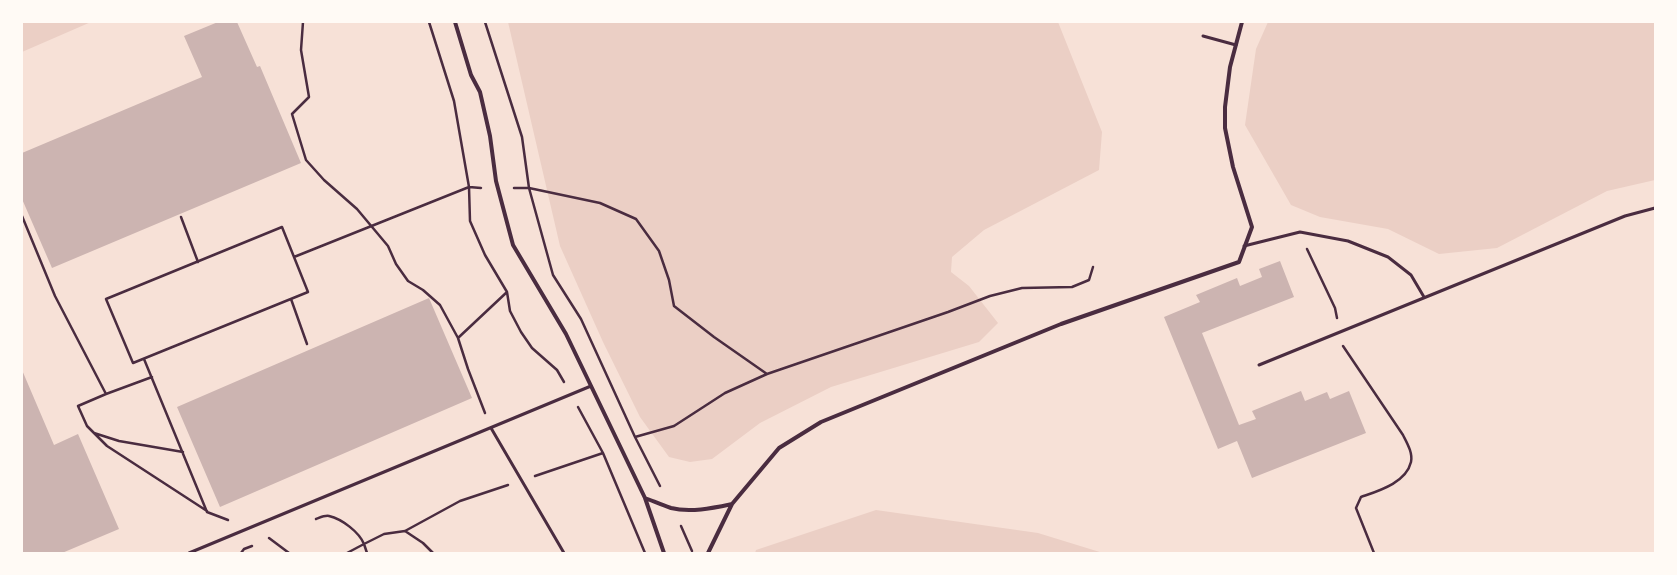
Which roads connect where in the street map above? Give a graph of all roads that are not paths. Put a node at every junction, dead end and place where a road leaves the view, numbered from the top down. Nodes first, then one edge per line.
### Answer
1 (455, 22) edge
2 (1242, 22) edge
3 (1204, 36) dead end
4 (1236, 45) junction
5 (1655, 208) edge
6 (1244, 246) junction
7 (1424, 297) junction
8 (1259, 365) dead end
9 (591, 386) junction
10 (491, 428) junction
11 (644, 498) junction
12 (732, 504) junction
13 (189, 553) edge
14 (564, 553) edge
15 (664, 553) edge
16 (708, 553) edge

1 - 9 street
2 - 4 street
3 - 4 lane
4 - 6 street
5 - 7 lane
6 - 7 lane
6 - 12 street
7 - 8 lane
9 - 10 lane
9 - 11 street
10 - 13 lane
10 - 14 lane
11 - 12 street
11 - 15 street
12 - 16 street

